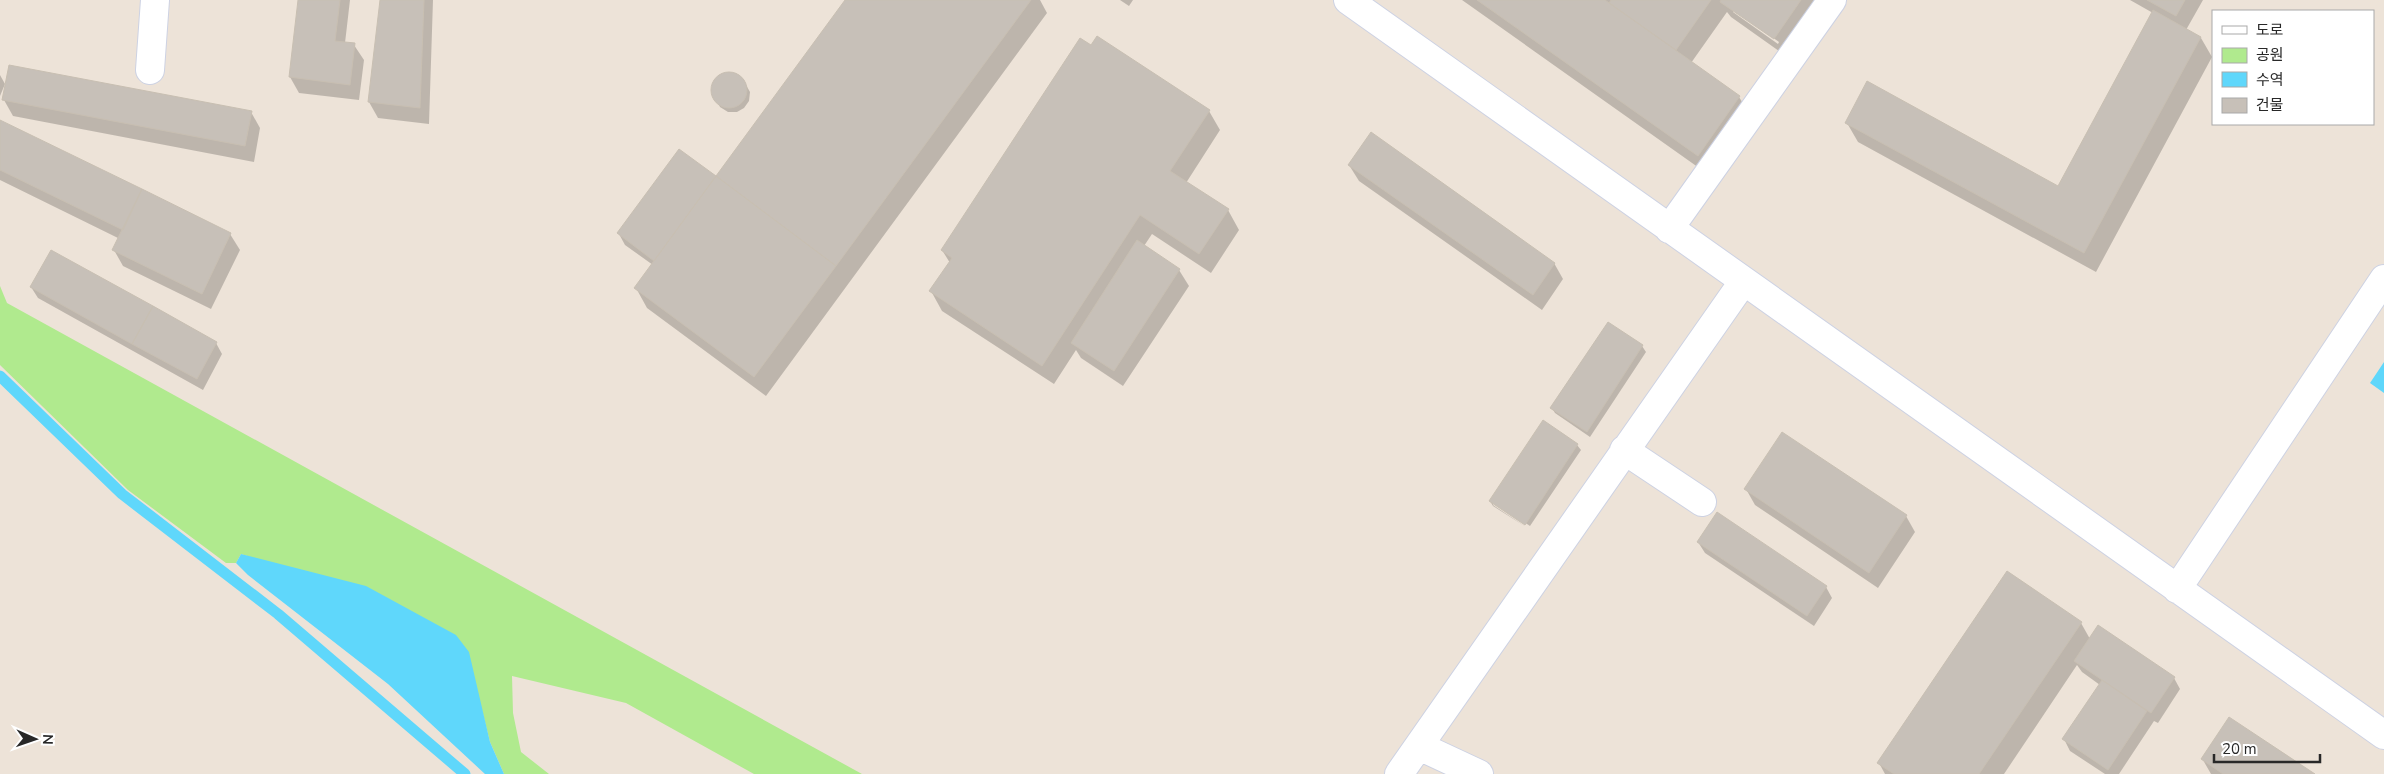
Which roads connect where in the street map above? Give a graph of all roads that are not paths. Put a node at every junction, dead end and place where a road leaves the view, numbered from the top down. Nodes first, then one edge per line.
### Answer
1 (155, 0) edge
2 (1832, 0) edge
3 (1358, 3) edge
4 (150, 70) dead end
5 (1669, 229) junction
6 (2384, 278) edge
7 (1743, 282) junction
8 (1624, 450) junction
9 (1702, 502) dead end
10 (2177, 589) junction
11 (2384, 735) edge
12 (1419, 746) junction
13 (1399, 774) edge
14 (1479, 774) edge

1 - 4 lane
2 - 5 lane
3 - 5 lane
5 - 7 lane
6 - 10 lane
7 - 8 lane
7 - 10 lane
8 - 9 lane
8 - 12 lane
10 - 11 lane
12 - 13 lane
12 - 14 lane

